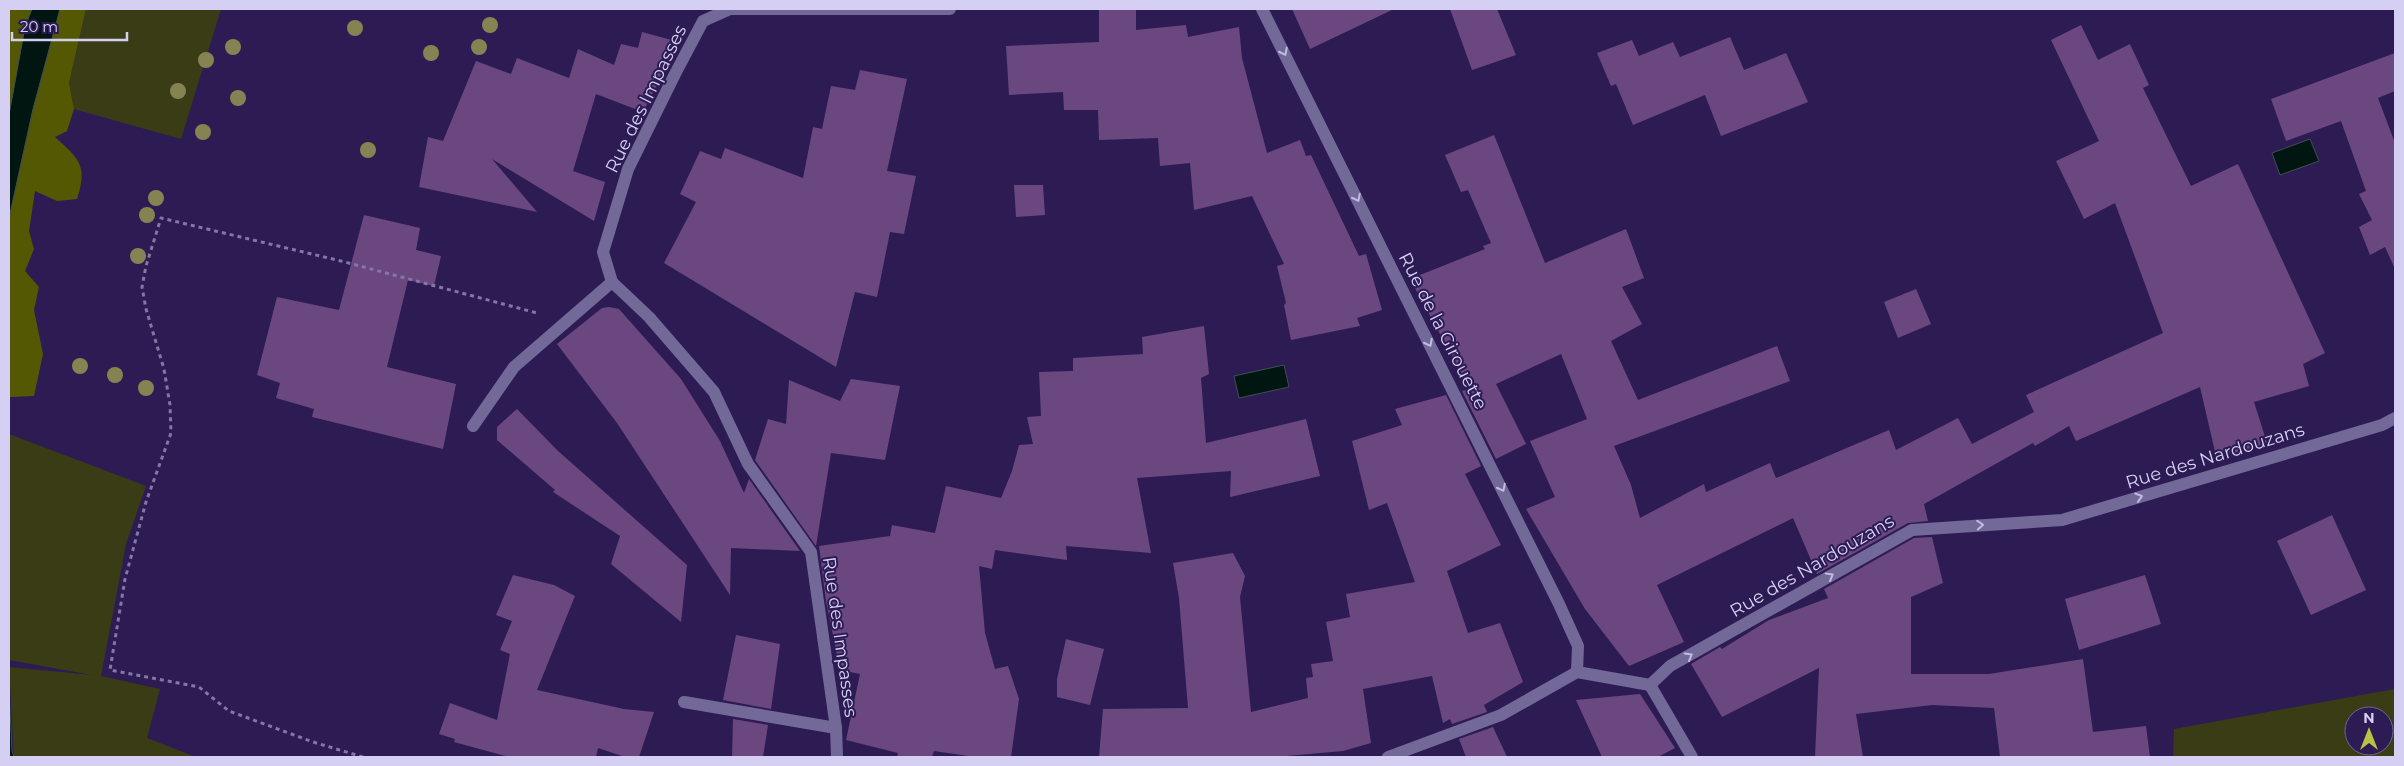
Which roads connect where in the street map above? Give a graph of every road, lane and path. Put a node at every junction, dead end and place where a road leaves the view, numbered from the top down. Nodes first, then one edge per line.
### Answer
1 (950, 9) edge
2 (1262, 9) edge
3 (612, 282) junction
4 (568, 322) junction
5 (2395, 418) edge
6 (474, 426) dead end
7 (1577, 672) junction
8 (1650, 685) junction
9 (684, 702) dead end
10 (836, 728) junction
11 (362, 757) edge
12 (837, 757) edge
13 (1388, 757) edge
14 (1692, 757) edge

1 - 3 street, Rue des Impasses
2 -> 7 street, Rue de la Girouette
3 - 4 street
3 - 10 street, Rue des Impasses
4 - 6 street
4 - 11 path
8 -> 5 street, Rue des Nardouzans
7 - 8 street
7 - 13 street
8 - 14 street
9 - 10 street
10 - 12 street, Rue des Impasses

